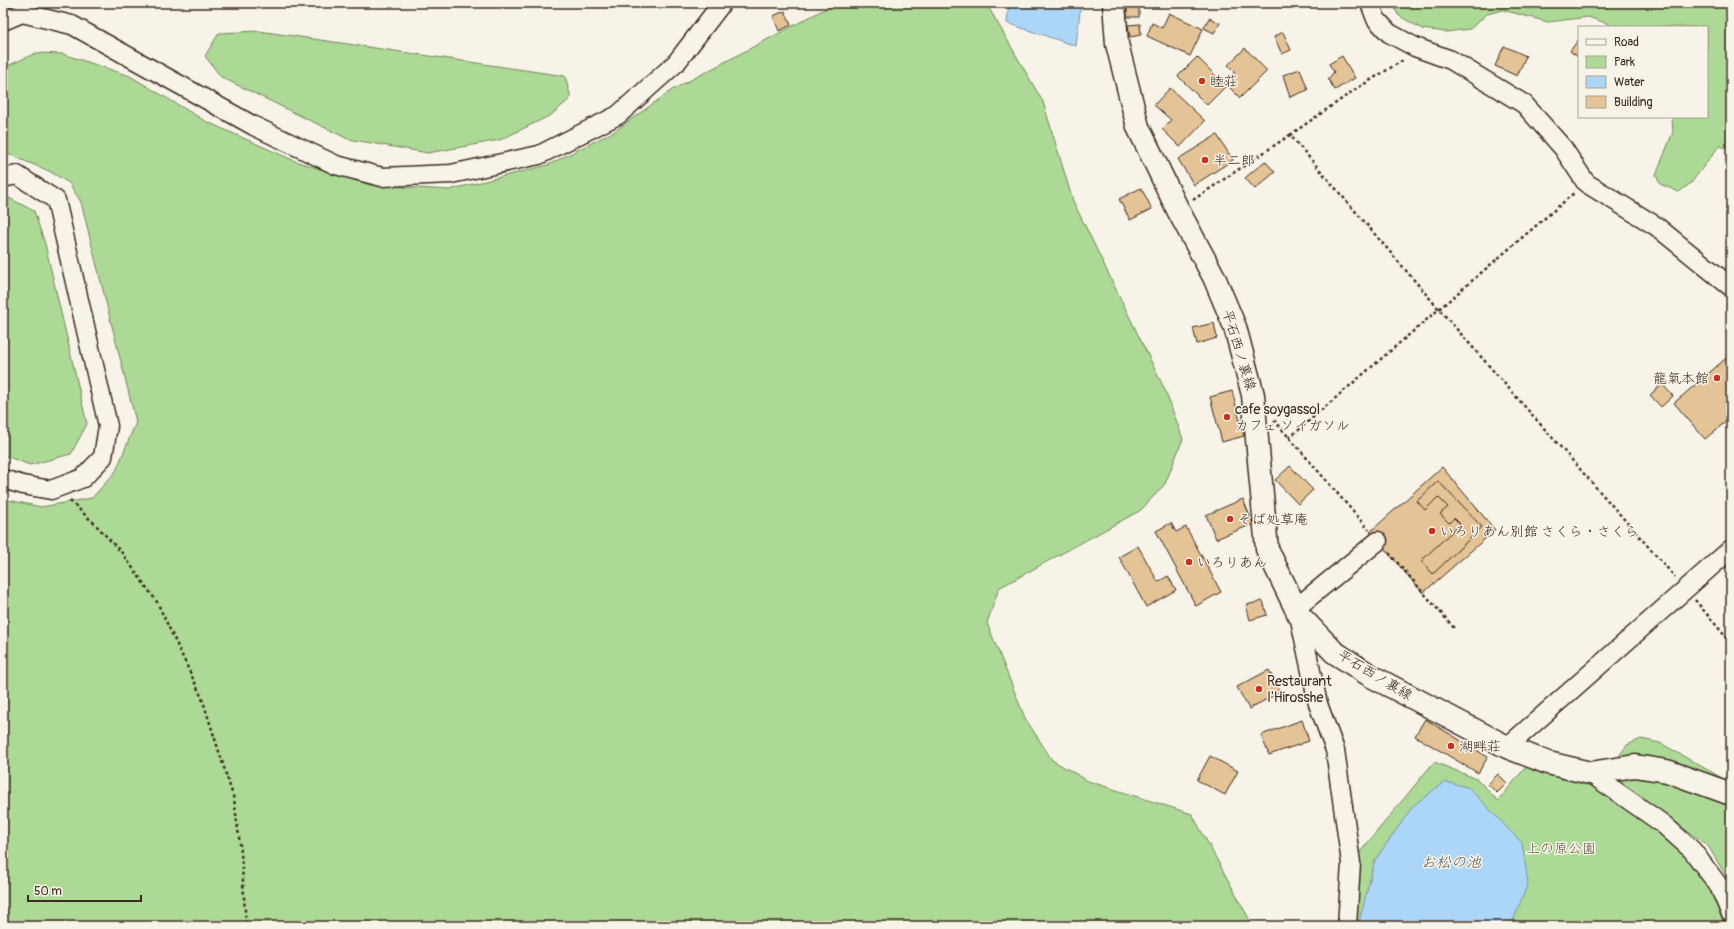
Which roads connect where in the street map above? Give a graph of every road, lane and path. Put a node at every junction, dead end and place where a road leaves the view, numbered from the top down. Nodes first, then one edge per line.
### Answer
1 (722, 3) edge
2 (1114, 3) edge
3 (1370, 3) edge
4 (3, 21) edge
5 (1415, 47) junction
6 (1290, 134) junction
7 (3, 178) edge
8 (1586, 183) junction
9 (1178, 210) junction
10 (1731, 287) edge
11 (1438, 308) junction
12 (1274, 420) dead end
13 (1289, 438) junction
14 (3, 479) edge
15 (52, 490) junction
16 (1378, 541) junction
17 (1731, 549) edge
18 (1686, 589) junction
19 (1298, 611) junction
20 (1455, 629) dead end
21 (1731, 643) edge
22 (1507, 747) junction
23 (1590, 773) junction
24 (1731, 794) edge
25 (1731, 914) edge
26 (246, 926) edge
27 (1347, 926) edge

1 - 4 street
2 - 9 main road, 平石西ノ裏線
3 - 5 street
5 - 6 path
5 - 8 street
6 - 9 path
6 - 11 path
7 - 15 street
8 - 10 street
8 - 11 path
9 - 19 main road, 平石西ノ裏線
11 - 13 path
11 - 18 path
12 - 13 path
13 - 16 path
14 - 15 street
15 - 26 path
16 - 19 street
16 - 20 path
17 - 18 street
18 - 21 path
18 - 22 street
19 - 22 main road, 平石西ノ裏線
19 - 27 street
22 - 23 main road, 平石西ノ裏線
23 - 24 main road, 平石西ノ裏線
23 - 25 street

